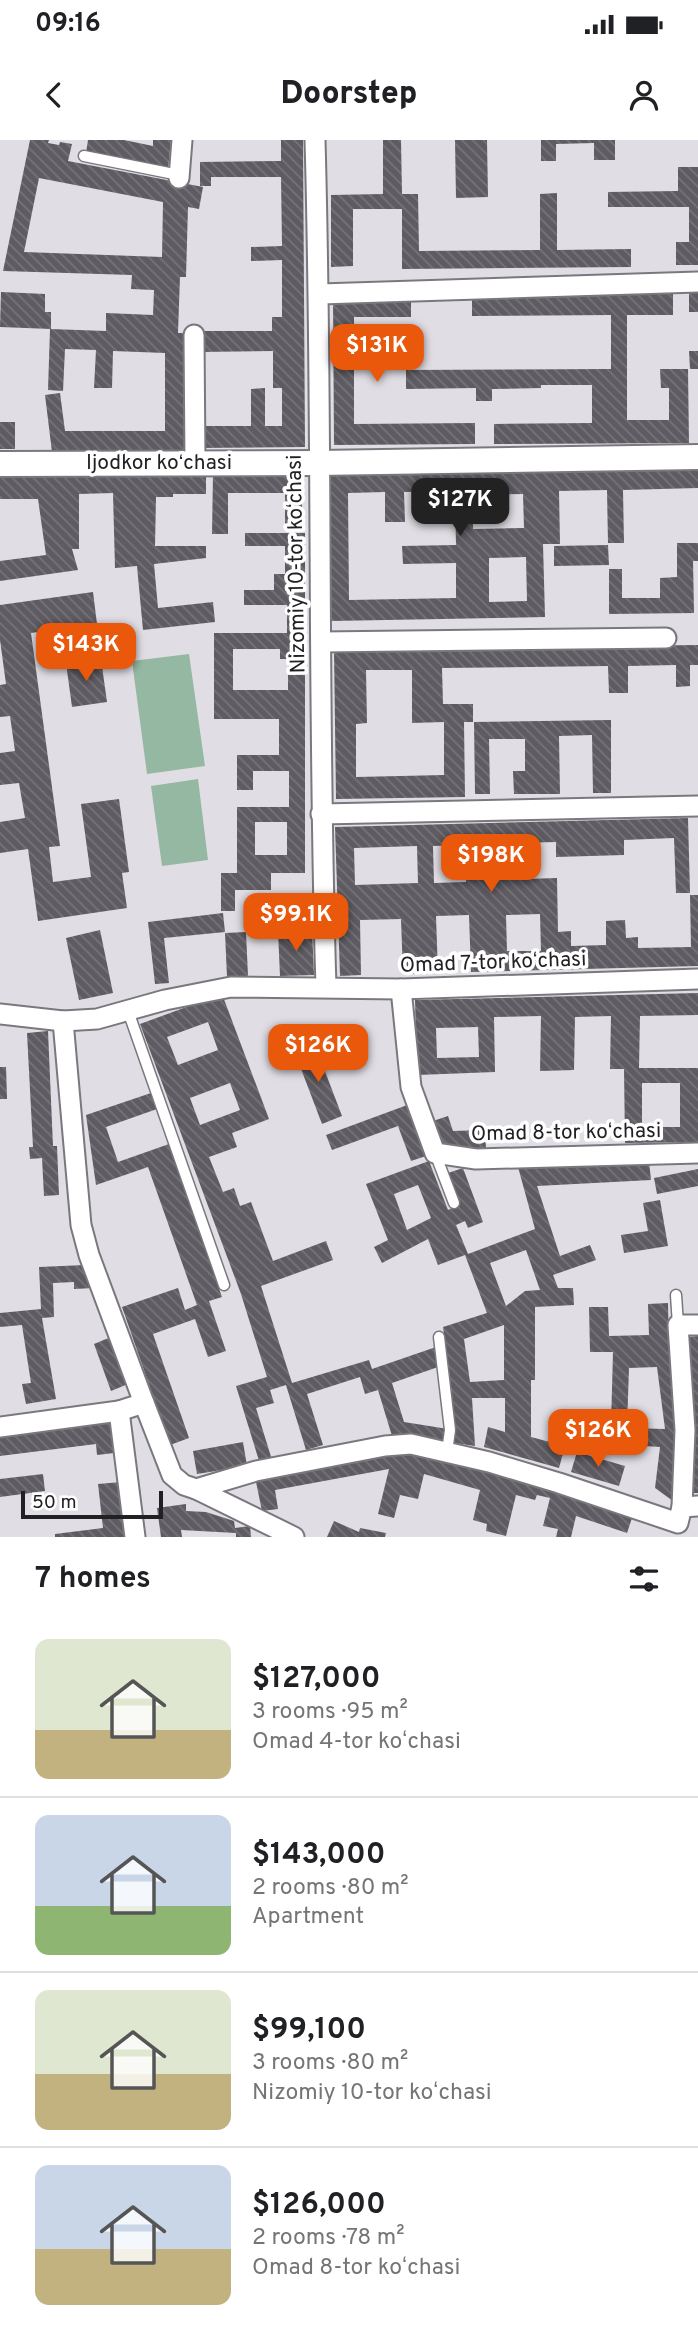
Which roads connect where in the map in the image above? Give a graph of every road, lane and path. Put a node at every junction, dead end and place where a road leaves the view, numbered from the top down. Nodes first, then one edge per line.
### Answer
1 (182, 140) edge
2 (315, 140) edge
3 (84, 156) dead end
4 (179, 176) joint
5 (698, 282) edge
6 (320, 293) junction
7 (194, 335) dead end
8 (698, 457) edge
9 (195, 463) junction
10 (318, 463) junction
11 (0, 464) edge
12 (666, 638) dead end
13 (320, 642) junction
14 (698, 806) edge
15 (321, 814) junction
16 (698, 979) edge
17 (326, 987) junction
18 (401, 989) junction
19 (128, 1010) junction
20 (0, 1014) edge
21 (63, 1021) junction
22 (435, 1153) junction
23 (698, 1153) edge
24 (454, 1203) dead end
25 (225, 1285) dead end
26 (676, 1295) dead end
27 (677, 1325) junction
28 (698, 1325) edge
29 (439, 1337) dead end
30 (144, 1403) junction
31 (119, 1411) junction
32 (0, 1427) edge
33 (447, 1452) junction
34 (196, 1489) junction
35 (685, 1518) edge
36 (135, 1537) edge
37 (294, 1537) edge

1 - 4 street
2 - 6 street, Nizomiy 10-tor koʻchasi
3 - 4 lane
5 - 6 street
6 - 10 street, Nizomiy 10-tor koʻchasi
7 - 9 street
8 - 10 street, Ijodkor koʻchasi
9 - 10 street, Ijodkor koʻchasi
9 - 11 street, Ijodkor koʻchasi
10 - 13 street, Nizomiy 10-tor koʻchasi
12 - 13 street
13 - 15 street, Nizomiy 10-tor koʻchasi
14 - 15 street
15 - 17 street, Nizomiy 10-tor koʻchasi
16 - 18 street, Omad 7-tor koʻchasi
17 - 18 street, Omad 7-tor koʻchasi
17 - 19 street, Omad 7-tor koʻchasi
18 - 22 street
19 - 21 street, Omad 7-tor koʻchasi
19 - 25 lane
20 - 21 street, Omad 7-tor koʻchasi
21 - 30 street
22 - 23 street, Omad 8-tor koʻchasi
22 - 24 lane
26 - 27 lane
27 - 28 street
27 - 35 street
29 - 33 lane
30 - 31 street
30 - 34 street
31 - 32 street
31 - 36 street
33 - 34 street
33 - 35 street
34 - 37 street

